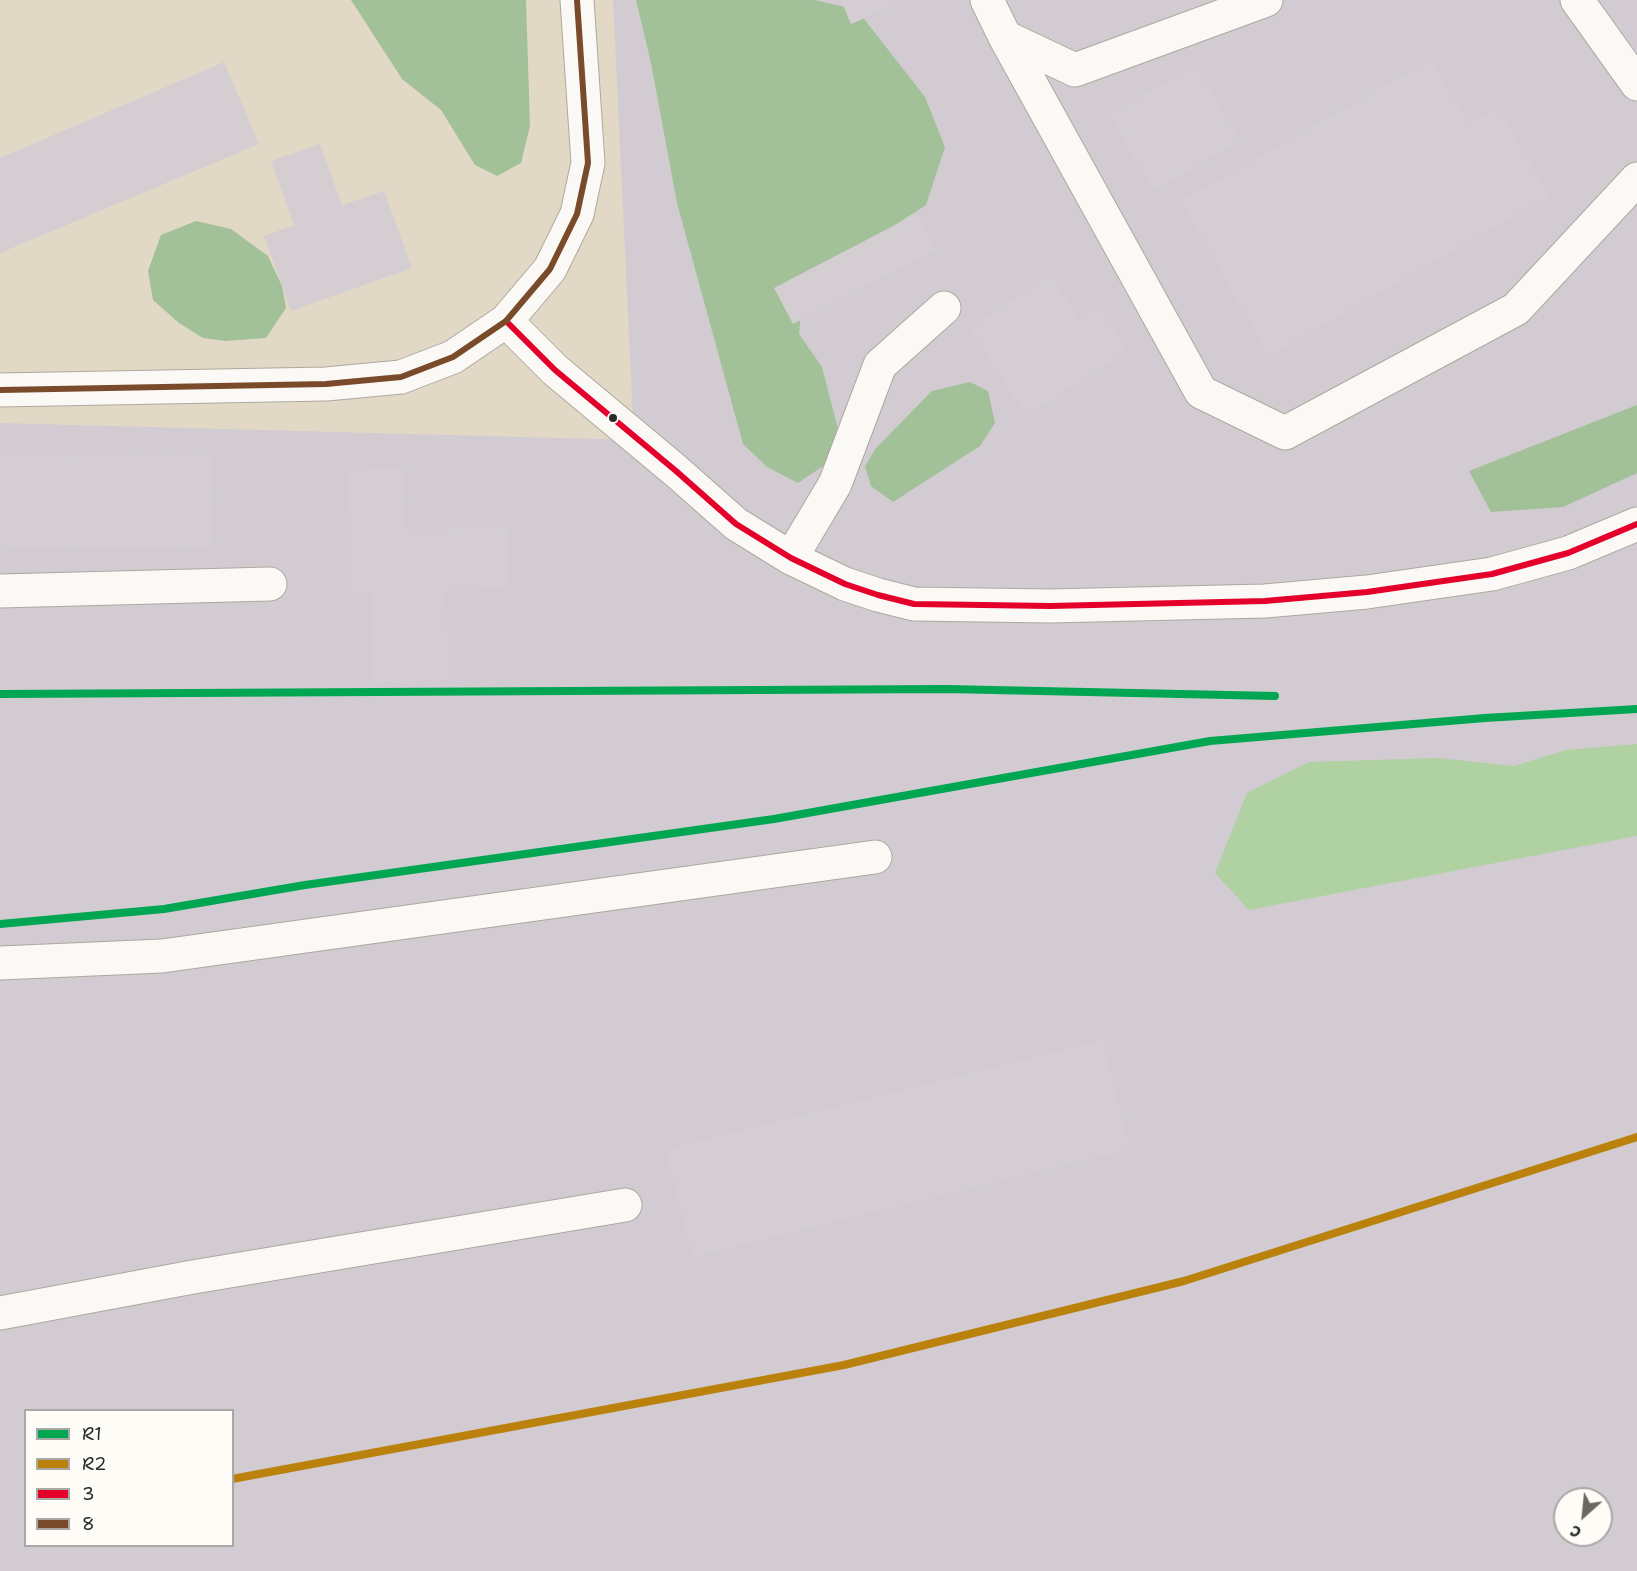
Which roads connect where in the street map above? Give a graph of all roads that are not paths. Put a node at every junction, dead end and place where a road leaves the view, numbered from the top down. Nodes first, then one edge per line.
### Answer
1 (577, 0) edge
2 (987, 0) edge
3 (1266, 0) edge
4 (1577, 0) edge
5 (1005, 37) junction
6 (1637, 84) edge
7 (1637, 179) edge
8 (945, 308) dead end
9 (506, 321) junction
10 (0, 390) edge
11 (1637, 524) edge
12 (791, 558) junction
13 (270, 584) dead end
14 (0, 591) edge
15 (875, 857) dead end
16 (0, 963) edge
17 (625, 1205) dead end
18 (0, 1313) edge

1 - 9 street
2 - 5 street
3 - 5 street
4 - 6 street
5 - 7 street
8 - 12 street
9 - 10 street
9 - 12 street
11 - 12 street
13 - 14 street
15 - 16 street
17 - 18 street

